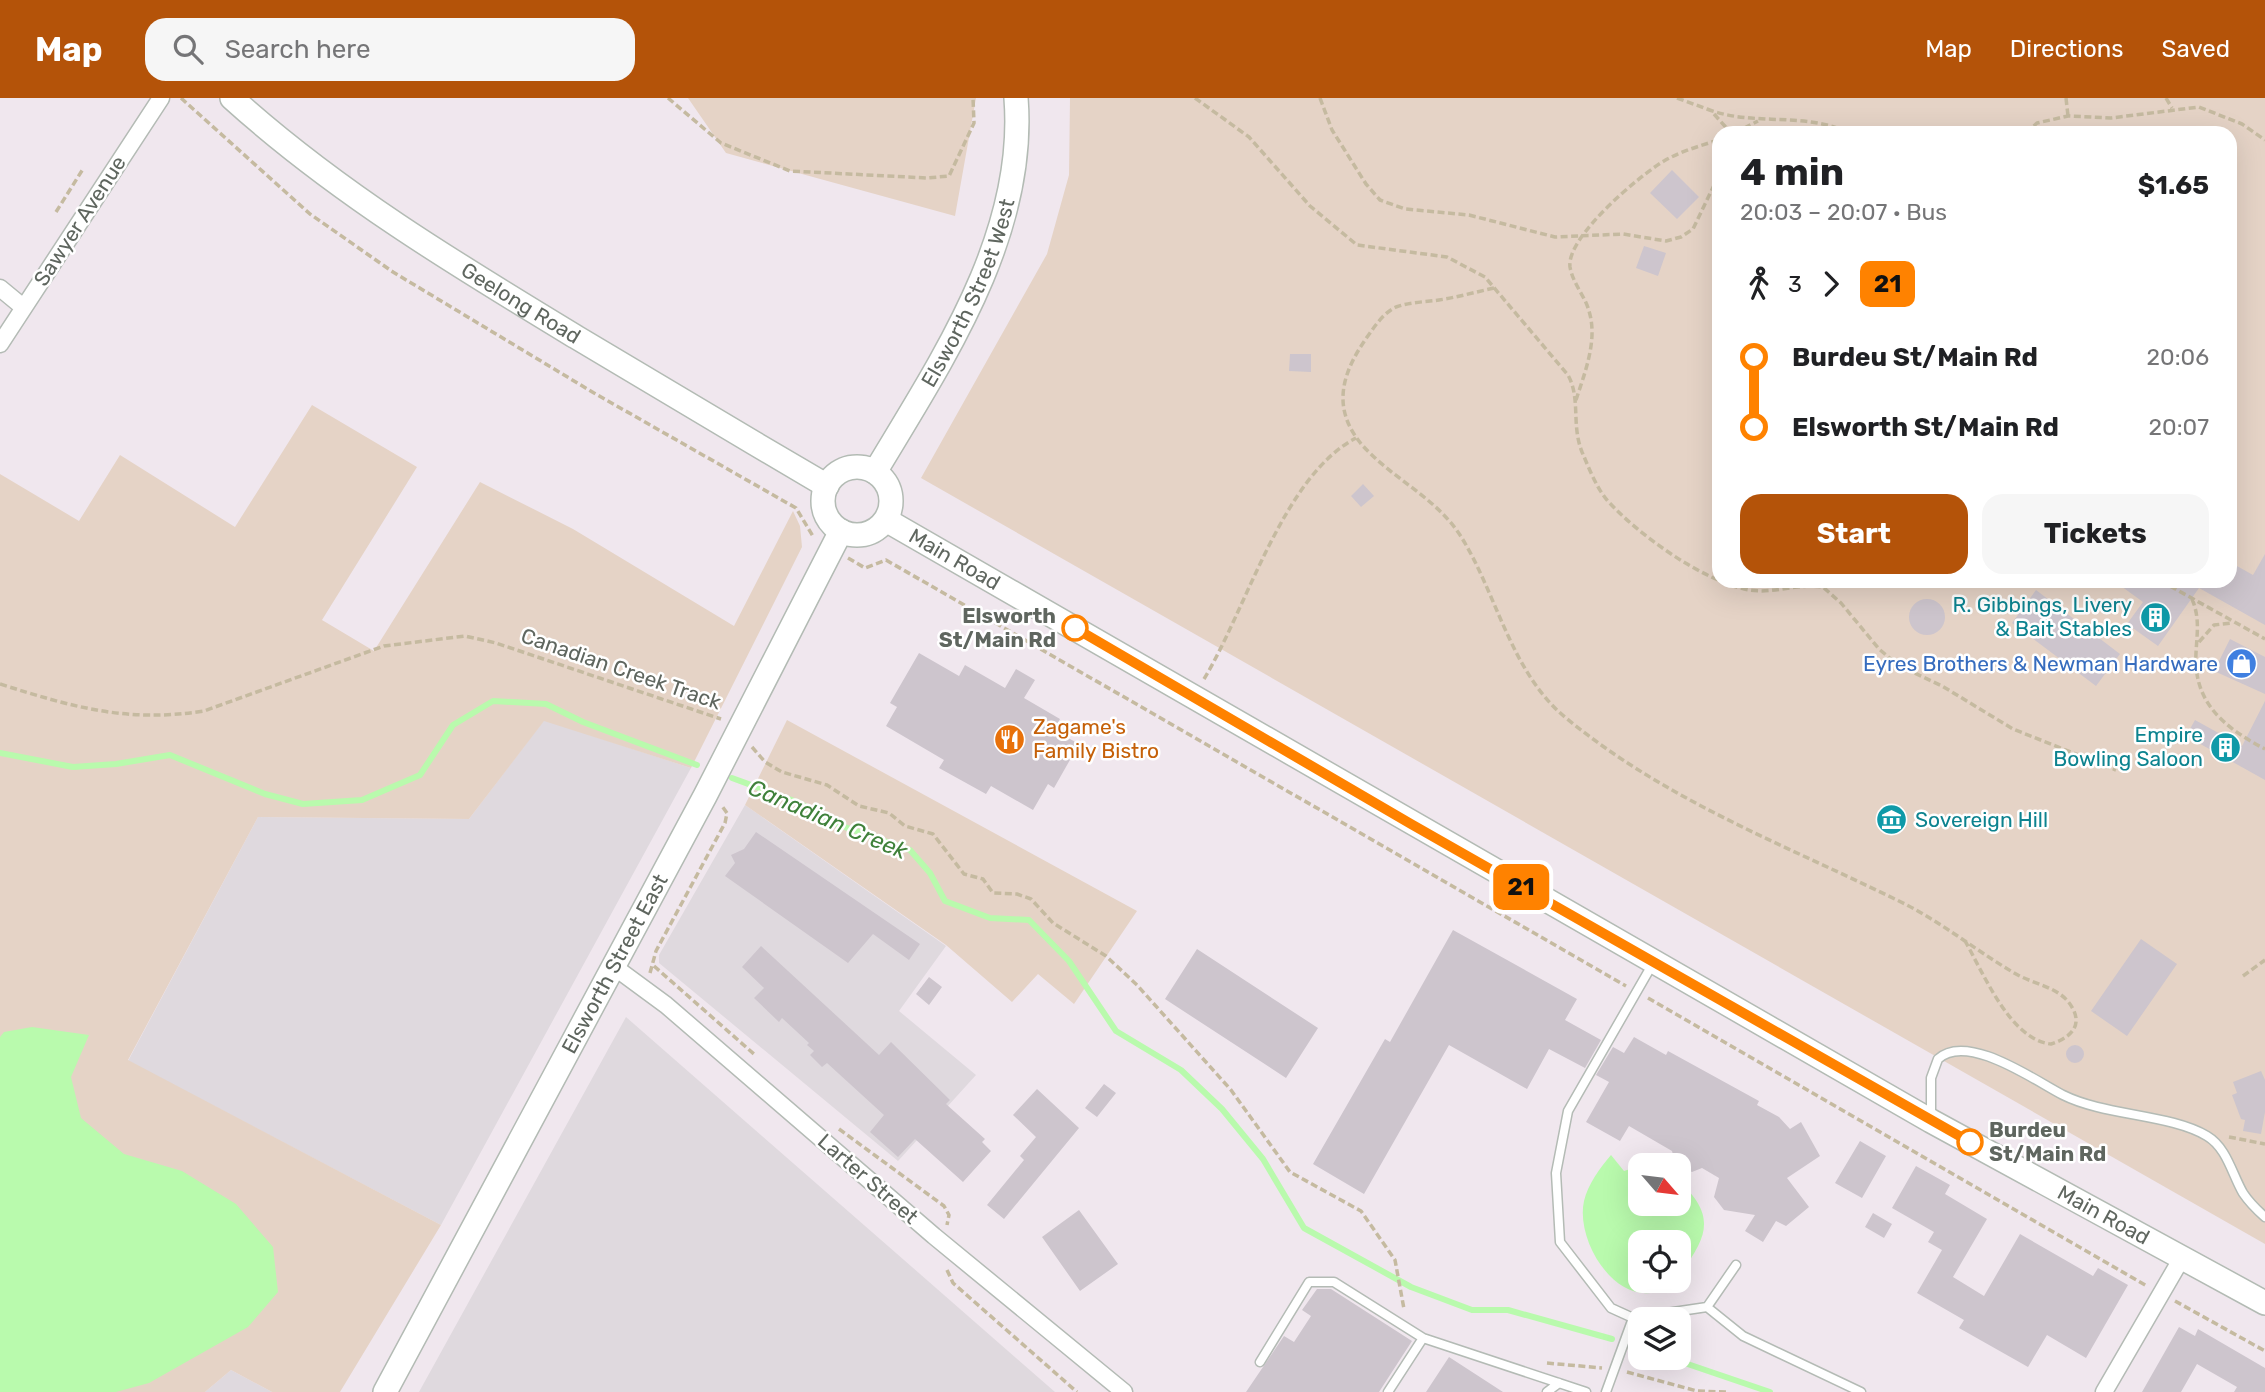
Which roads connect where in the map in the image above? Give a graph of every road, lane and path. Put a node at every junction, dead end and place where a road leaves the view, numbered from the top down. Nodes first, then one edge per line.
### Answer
1 (160, 98) edge
2 (181, 98) edge
3 (232, 98) edge
4 (668, 98) edge
5 (974, 98) edge
6 (1016, 98) edge
7 (1195, 98) edge
8 (1320, 98) edge
9 (1677, 98) edge
10 (2066, 98) edge
11 (2166, 98) edge
12 (2172, 108) junction
13 (1707, 109) junction
14 (2068, 116) junction
15 (1762, 120) junction
16 (1725, 126) edge
17 (1749, 126) edge
18 (1832, 126) edge
19 (2034, 126) edge
20 (2265, 140) edge
21 (1712, 142) edge
22 (83, 169) dead end
23 (1712, 186) edge
24 (56, 212) dead end
25 (1584, 236) junction
26 (0, 288) edge
27 (1494, 288) junction
28 (23, 307) junction
29 (0, 344) edge
30 (1575, 402) junction
31 (1356, 437) junction
32 (875, 472) junction
33 (827, 486) junction
34 (886, 520) junction
35 (837, 540) junction
36 (1712, 578) edge
37 (1745, 588) edge
38 (1810, 588) edge
39 (1825, 588) edge
40 (2173, 588) edge
41 (2192, 599) junction
42 (2240, 626) junction
43 (2265, 639) edge
44 (2196, 652) junction
45 (0, 684) edge
46 (1194, 696) junction
47 (738, 733) junction
48 (2265, 749) edge
49 (2116, 770) dead end
50 (705, 796) junction
51 (1964, 939) junction
52 (2265, 960) edge
53 (1653, 962) junction
54 (613, 966) junction
55 (2243, 976) dead end
56 (643, 987) junction
57 (1636, 991) junction
58 (1931, 1121) junction
59 (2265, 1217) edge
60 (2183, 1256) junction
61 (1737, 1265) dead end
62 (948, 1275) dead end
63 (2147, 1286) dead end
64 (2174, 1300) dead end
65 (2265, 1303) edge
66 (1707, 1307) junction
67 (1691, 1309) edge
68 (1628, 1316) edge
69 (1406, 1319) dead end
70 (1628, 1331) edge
71 (1423, 1338) junction
72 (2265, 1351) edge
73 (1260, 1362) dead end
74 (1542, 1363) dead end
75 (1614, 1369) junction
76 (1559, 1383) junction
77 (385, 1392) edge
78 (1077, 1392) edge
79 (1124, 1392) edge
80 (1388, 1392) edge
81 (1547, 1392) edge
82 (1586, 1392) edge
83 (1606, 1392) edge
84 (1726, 1392) edge
85 (1861, 1392) edge
86 (2104, 1392) edge

1 - 28 street, Sawyer Avenue
2 - 35 path
3 - 33 main road, Geelong Road
4 - 5 path
6 - 32 main road, Elsworth Street West
7 - 27 path
8 - 25 path
9 - 13 path
10 - 14 path
11 - 12 path
12 - 14 path
12 - 20 path
13 - 15 path
13 - 16 path
14 - 19 path
15 - 17 path
15 - 18 path
21 - 25 path
22 - 24 path
23 - 25 path
25 - 30 path
26 - 28 street
27 - 30 path
27 - 31 path
28 - 29 street, Sawyer Avenue
30 - 36 path
31 - 46 path
31 - 51 path
32 - 33 main road
32 - 34 main road
33 - 35 main road
34 - 35 main road
34 - 46 main road, Main Road
35 - 47 main road, Elsworth Street East
35 - 57 path
37 - 38 path
39 - 49 path
40 - 41 path
41 - 42 path
41 - 44 path
42 - 43 path
42 - 44 path
44 - 48 path
45 - 47 path, Canadian Creek Track
46 - 53 main road, Main Road
47 - 50 main road, Elsworth Street East
47 - 69 path, Canadian Creek Track
50 - 54 main road, Elsworth Street East
50 - 56 path
51 - 51 path
52 - 55 path
53 - 57 lane
53 - 58 main road, Main Road
54 - 56 street, Larter Street
54 - 77 main road, Elsworth Street East
56 - 79 street, Larter Street
57 - 63 path
57 - 68 lane
58 - 59 lane
58 - 60 main road, Main Road
60 - 65 main road, Main Road
60 - 86 street
61 - 66 lane
62 - 78 path
64 - 72 path
66 - 67 lane
66 - 85 lane
70 - 75 lane
71 - 73 lane
71 - 76 lane
71 - 80 lane
74 - 75 path
75 - 83 lane
75 - 84 path
76 - 81 lane
76 - 82 lane

